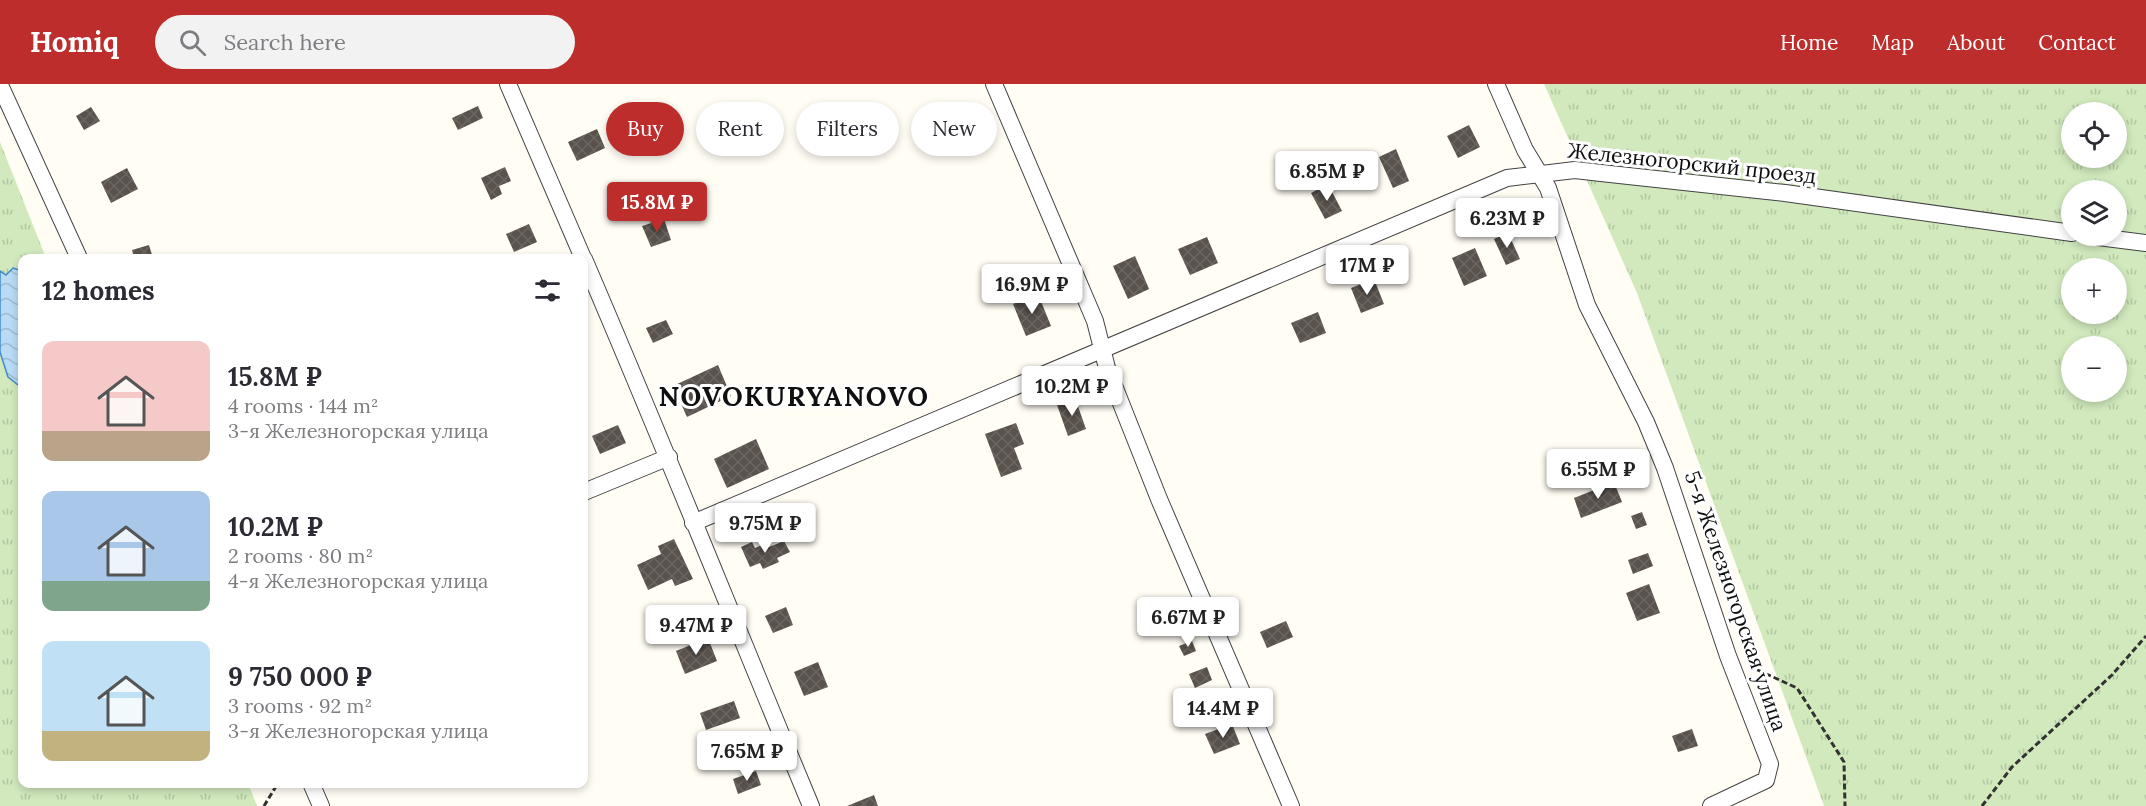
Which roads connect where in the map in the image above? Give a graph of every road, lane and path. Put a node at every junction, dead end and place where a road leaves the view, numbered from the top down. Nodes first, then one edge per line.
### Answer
1 (508, 84) edge
2 (994, 84) edge
3 (1496, 84) edge
4 (0, 85) edge
5 (1541, 174) junction
6 (2061, 231) edge
7 (2127, 241) edge
8 (2146, 243) edge
9 (77, 254) edge
10 (581, 254) edge
11 (588, 270) edge
12 (1104, 348) junction
13 (669, 456) junction
14 (588, 490) edge
15 (693, 523) junction
16 (2146, 636) edge
17 (1728, 656) junction
18 (275, 788) edge
19 (312, 788) edge
20 (264, 806) edge
21 (321, 806) edge
22 (811, 806) edge
23 (1291, 806) edge
24 (1711, 806) edge
25 (1845, 806) edge
26 (1982, 806) edge

1 - 10 street
2 - 12 street
3 - 5 street, 5-я Железногорская улица
4 - 9 street
5 - 6 street, Железногорский проезд
5 - 12 street, Железногорский проезд
5 - 17 street, 5-я Железногорская улица
7 - 8 street
11 - 13 street
12 - 15 street, Железногорский проезд
12 - 23 street
13 - 14 street
13 - 15 street
15 - 22 street
16 - 26 path
17 - 24 street, 5-я Железногорская улица
17 - 25 path
18 - 20 path
19 - 21 street

